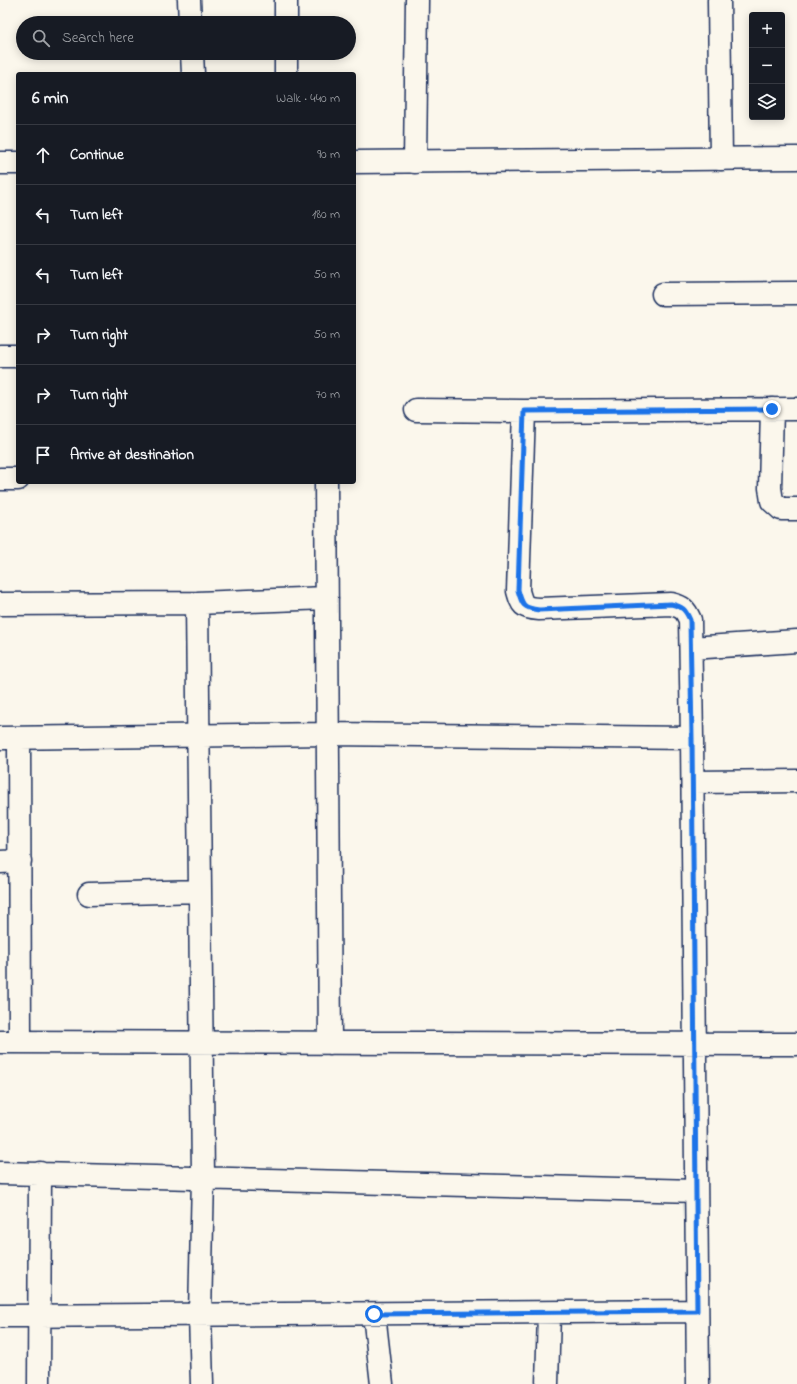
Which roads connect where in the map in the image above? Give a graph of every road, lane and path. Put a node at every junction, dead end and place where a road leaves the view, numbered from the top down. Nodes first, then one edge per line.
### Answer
1 (189, 0) edge
2 (286, 0) edge
3 (417, 0) edge
4 (719, 0) edge
5 (190, 16) edge
6 (286, 16) edge
7 (192, 60) edge
8 (286, 60) edge
9 (193, 72) edge
10 (286, 72) edge
11 (797, 158) edge
12 (721, 159) junction
13 (356, 162) edge
14 (415, 162) junction
15 (0, 163) edge
16 (16, 163) edge
17 (797, 292) edge
18 (663, 294) dead end
19 (0, 356) edge
20 (16, 356) edge
21 (772, 409) junction
22 (797, 409) edge
23 (416, 410) dead end
24 (524, 411) junction
25 (0, 479) edge
26 (16, 479) edge
27 (326, 484) edge
28 (797, 509) edge
29 (327, 598) junction
30 (197, 603) junction
31 (0, 604) edge
32 (797, 641) edge
33 (691, 648) junction
34 (328, 734) junction
35 (199, 737) junction
36 (10, 738) edge
37 (692, 738) junction
38 (797, 781) edge
39 (693, 782) junction
40 (10, 861) edge
41 (200, 891) junction
42 (89, 894) dead end
43 (10, 1042) edge
44 (201, 1043) junction
45 (330, 1043) junction
46 (695, 1044) junction
47 (797, 1044) edge
48 (0, 1172) edge
49 (40, 1173) junction
50 (203, 1177) junction
51 (696, 1191) junction
52 (697, 1311) junction
53 (549, 1312) junction
54 (374, 1314) junction
55 (200, 1315) junction
56 (0, 1316) edge
57 (40, 1316) junction
58 (39, 1384) edge
59 (202, 1384) edge
60 (382, 1384) edge
61 (547, 1384) edge
62 (698, 1384) edge

1 - 5 street
2 - 6 street
3 - 14 street
4 - 12 street
7 - 9 street
8 - 10 street
11 - 12 street
12 - 14 street
13 - 14 street
15 - 16 street
17 - 18 street
19 - 20 street
21 - 22 street
21 - 24 street
21 - 28 street
23 - 24 street
24 - 33 street
25 - 26 street
27 - 29 street
29 - 30 street
29 - 34 street
30 - 31 street
30 - 35 street
32 - 33 street
33 - 37 street
34 - 35 street
34 - 37 street
34 - 45 street
35 - 36 street
35 - 41 street
36 - 40 street
37 - 39 street
38 - 39 street
39 - 46 street
40 - 43 street
41 - 42 street
41 - 44 street
43 - 44 street
44 - 45 street
44 - 50 street
45 - 46 street
46 - 47 street
46 - 51 street
48 - 49 street
49 - 50 street
49 - 57 street
50 - 51 street
50 - 55 street
51 - 52 street
52 - 53 street
52 - 62 street
53 - 54 street
53 - 61 street
54 - 55 street
54 - 60 street
55 - 57 street
55 - 59 street
56 - 57 street
57 - 58 street

